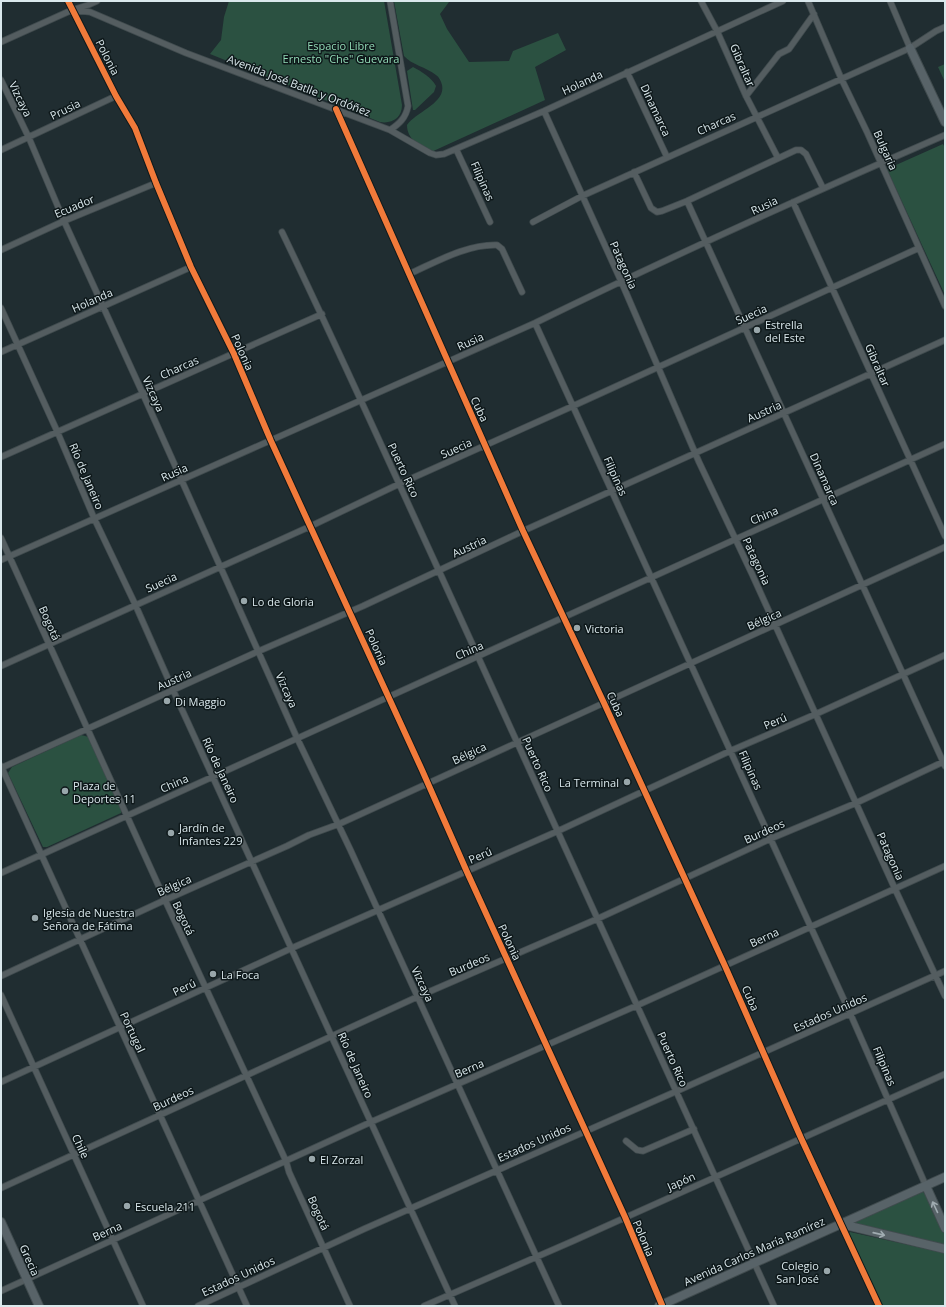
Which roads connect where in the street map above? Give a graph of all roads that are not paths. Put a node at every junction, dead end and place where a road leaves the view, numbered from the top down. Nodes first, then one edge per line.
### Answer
1 (68, 1) edge
2 (97, 1) edge
3 (390, 1) edge
4 (701, 1) edge
5 (783, 1) edge
6 (808, 1) edge
7 (890, 1) edge
8 (72, 10) junction
9 (814, 14) junction
10 (945, 27) edge
11 (717, 31) junction
12 (1, 42) edge
13 (910, 48) junction
14 (627, 72) junction
15 (841, 78) junction
16 (1, 80) edge
17 (116, 96) junction
18 (746, 96) junction
19 (336, 109) junction
20 (544, 111) junction
21 (756, 116) junction
22 (945, 122) edge
23 (390, 130) junction
24 (945, 135) edge
25 (29, 138) junction
26 (456, 149) junction
27 (1, 150) edge
28 (667, 157) junction
29 (778, 158) junction
30 (881, 163) junction
31 (634, 172) junction
32 (156, 183) junction
33 (823, 188) junction
34 (582, 196) junction
35 (687, 201) junction
36 (793, 202) junction
37 (64, 221) junction
38 (490, 222) dead end
39 (533, 222) dead end
40 (282, 232) dead end
41 (707, 243) junction
42 (919, 248) junction
43 (1, 250) edge
44 (191, 267) junction
45 (409, 274) junction
46 (621, 281) junction
47 (833, 287) junction
48 (522, 292) dead end
49 (104, 306) junction
50 (945, 306) edge
51 (1, 308) edge
52 (322, 314) junction
53 (535, 323) junction
54 (745, 327) junction
55 (945, 340) edge
56 (18, 344) junction
57 (1, 352) edge
58 (234, 354) junction
59 (448, 362) junction
60 (658, 367) junction
61 (872, 374) junction
62 (143, 394) junction
63 (361, 401) junction
64 (573, 406) junction
65 (784, 413) junction
66 (57, 431) junction
67 (271, 441) junction
68 (945, 444) edge
69 (486, 445) junction
70 (696, 453) junction
71 (1, 457) edge
72 (911, 460) junction
73 (181, 480) junction
74 (399, 484) junction
75 (612, 492) junction
76 (823, 500) junction
77 (94, 518) junction
78 (311, 526) junction
79 (523, 531) junction
80 (945, 536) edge
81 (1, 538) edge
82 (736, 539) junction
83 (945, 547) edge
84 (9, 556) junction
85 (1, 560) edge
86 (220, 566) junction
87 (439, 571) junction
88 (651, 578) junction
89 (863, 585) junction
90 (135, 604) junction
91 (350, 611) junction
92 (563, 617) junction
93 (775, 625) junction
94 (48, 644) junction
95 (259, 651) junction
96 (945, 654) edge
97 (479, 656) junction
98 (690, 664) junction
99 (1, 666) edge
100 (902, 674) junction
101 (173, 690) junction
102 (388, 697) junction
103 (604, 703) junction
104 (816, 714) junction
105 (87, 729) junction
106 (297, 738) junction
107 (517, 742) junction
108 (730, 751) junction
109 (944, 763) edge
110 (1, 767) edge
111 (213, 776) junction
112 (427, 784) junction
113 (644, 790) junction
114 (856, 802) junction
115 (126, 815) junction
116 (339, 824) junction
117 (558, 831) junction
118 (770, 839) junction
119 (41, 854) junction
120 (252, 861) junction
121 (945, 866) edge
122 (467, 872) junction
123 (1, 873) edge
124 (684, 877) junction
125 (895, 889) junction
126 (165, 900) junction
127 (378, 910) junction
128 (597, 919) junction
129 (811, 927) junction
130 (80, 939) junction
131 (292, 948) junction
132 (507, 958) junction
133 (725, 966) junction
134 (945, 971) edge
135 (1, 976) edge
136 (935, 976) junction
137 (205, 988) junction
138 (1, 995) edge
139 (945, 996) edge
140 (417, 997) junction
141 (638, 1005) junction
142 (850, 1013) junction
143 (120, 1027) junction
144 (332, 1036) junction
145 (546, 1046) junction
146 (764, 1052) junction
147 (34, 1067) junction
148 (945, 1074) edge
149 (246, 1076) junction
150 (1, 1082) edge
151 (457, 1084) junction
152 (677, 1091) junction
153 (887, 1100) junction
154 (160, 1115) junction
155 (371, 1122) junction
156 (694, 1129) junction
157 (585, 1131) junction
158 (801, 1138) junction
159 (626, 1141) dead end
160 (74, 1154) junction
161 (286, 1161) junction
162 (497, 1170) junction
163 (715, 1177) junction
164 (945, 1177) edge
165 (926, 1186) junction
166 (1, 1188) edge
167 (199, 1200) junction
168 (410, 1208) junction
169 (625, 1217) junction
170 (1, 1222) edge
171 (841, 1224) junction
172 (945, 1228) edge
173 (113, 1239) junction
174 (324, 1248) junction
175 (945, 1249) edge
176 (536, 1256) junction
177 (754, 1263) junction
178 (27, 1279) junction
179 (239, 1287) junction
180 (1, 1291) edge
181 (450, 1294) junction
182 (661, 1305) edge
183 (39, 1306) edge
184 (143, 1306) edge
185 (198, 1306) edge
186 (248, 1306) edge
187 (350, 1306) edge
188 (424, 1306) edge
189 (455, 1306) edge
190 (559, 1306) edge
191 (774, 1306) edge
192 (879, 1306) edge

1 - 8 street, Polonia
2 - 8 street
3 - 23 street
4 - 11 street, Gibraltar
5 - 11 street, Holanda
6 - 9 street, Bulgaria
7 - 13 street
8 - 12 street
8 - 17 street, Polonia
8 - 19 street, Avenida José Batlle y Ordóñez
9 - 15 street, Bulgaria
9 - 18 street
10 - 13 street, Charcas
11 - 14 street, Holanda
11 - 18 street, Gibraltar
13 - 15 street, Charcas
13 - 22 street
14 - 20 street, Holanda
14 - 28 street, Dinamarca
15 - 21 street, Charcas
15 - 30 street, Bulgaria
16 - 25 street, Vizcaya
17 - 25 street, Prusia
17 - 32 street, Polonia
18 - 21 street, Gibraltar
19 - 23 street, Avenida José Batlle y Ordóñez
19 - 45 street, Cuba
20 - 26 street, Holanda
20 - 34 street, Patagonia
21 - 28 street, Charcas
21 - 29 street, Gibraltar
23 - 26 street, Holanda
24 - 30 street, Rusia
25 - 27 street, Prusia
25 - 37 street, Vizcaya
26 - 38 street, Filipinas
28 - 31 street, Charcas
29 - 33 street
29 - 35 street
30 - 33 street, Rusia
30 - 42 street, Bulgaria
31 - 34 street, Charcas
31 - 35 street
32 - 37 street, Ecuador
32 - 44 street, Polonia
33 - 36 street, Rusia
34 - 39 street, Charcas
34 - 46 street, Patagonia
35 - 41 street, Dinamarca
36 - 41 street, Rusia
36 - 47 street, Gibraltar
37 - 43 street, Ecuador
37 - 49 street, Vizcaya
40 - 52 street, Puerto Rico
41 - 46 street, Rusia
41 - 54 street, Dinamarca
42 - 47 street, Suecia
42 - 50 street, Bulgaria
44 - 49 street, Holanda
44 - 58 street, Polonia
45 - 48 street
45 - 59 street, Cuba
46 - 53 street, Rusia
46 - 60 street, Patagonia
47 - 54 street, Suecia
47 - 61 street, Gibraltar
49 - 56 street, Holanda
49 - 62 street, Vizcaya
51 - 56 street, Río de Janeiro
52 - 58 street, Charcas
52 - 63 street, Puerto Rico
53 - 59 street, Rusia
53 - 64 street, Filipinas
54 - 60 street, Suecia
54 - 65 street, Dinamarca
55 - 61 street, Austria
56 - 57 street, Holanda
56 - 66 street, Río de Janeiro
58 - 62 street, Charcas
58 - 67 street, Polonia
59 - 63 street, Rusia
59 - 69 street, Cuba
60 - 64 street, Suecia
60 - 70 street, Patagonia
61 - 65 street, Austria
61 - 72 street, Gibraltar
62 - 66 street, Charcas
62 - 73 street, Vizcaya
63 - 67 street, Rusia
63 - 74 street, Puerto Rico
64 - 69 street, Suecia
64 - 75 street, Filipinas
65 - 70 street, Austria
65 - 76 street, Dinamarca
66 - 71 street, Charcas
66 - 77 street, Río de Janeiro
67 - 73 street, Rusia
67 - 78 street, Polonia
68 - 72 street, China
69 - 74 street, Suecia
69 - 79 street, Cuba
70 - 75 street, Austria
70 - 82 street, Patagonia
72 - 76 street, China
72 - 80 street, Gibraltar
73 - 77 street, Rusia
73 - 86 street, Vizcaya
74 - 78 street, Suecia
74 - 87 street, Puerto Rico
75 - 79 street, Austria
75 - 88 street, Filipinas
76 - 82 street, China
76 - 89 street, Dinamarca
77 - 84 street, Rusia
77 - 90 street, Río de Janeiro
78 - 86 street, Suecia
78 - 91 street, Polonia
79 - 87 street, Austria
79 - 92 street, Cuba
81 - 84 street, Bogotá
82 - 88 street, China
82 - 93 street, Patagonia
83 - 89 street, Bélgica
84 - 85 street, Rusia
84 - 94 street, Bogotá
86 - 90 street, Suecia
86 - 95 street, Vizcaya
87 - 91 street, Austria
87 - 97 street, Puerto Rico
88 - 92 street, China
88 - 98 street, Filipinas
89 - 93 street, Bélgica
89 - 100 street, Dinamarca
90 - 94 street, Suecia
90 - 101 street, Río de Janeiro
91 - 95 street, Austria
91 - 102 street, Polonia
92 - 97 street, China
92 - 103 street, Cuba
93 - 98 street, Bélgica
93 - 104 street, Patagonia
94 - 99 street, Suecia
94 - 105 street, Bogotá
95 - 101 street, Austria
95 - 106 street, Vizcaya
96 - 100 street, Perú
97 - 102 street, China
97 - 107 street, Puerto Rico
98 - 103 street, Bélgica
98 - 108 street, Filipinas
100 - 104 street, Perú
100 - 109 street, Dinamarca
101 - 105 street, Austria
101 - 111 street, Río de Janeiro
102 - 106 street, China
102 - 112 street, Polonia
103 - 107 street, Bélgica
103 - 113 street, Cuba
104 - 108 street, Perú
104 - 114 street, Patagonia
105 - 110 street, Austria
105 - 115 street, Bogotá
106 - 111 street, China
106 - 116 street, Vizcaya
107 - 112 street, Bélgica
107 - 117 street, Puerto Rico
108 - 113 street, Perú
108 - 118 street, Filipinas
109 - 114 street, Burdeos
110 - 119 street, Portugal
111 - 115 street, China
111 - 120 street, Río de Janeiro
112 - 116 street, Bélgica
112 - 122 street, Polonia
113 - 117 street, Perú
113 - 124 street, Cuba
114 - 118 street, Burdeos
114 - 125 street, Patagonia
115 - 119 street, China
115 - 126 street, Bogotá
116 - 120 street, Bélgica
116 - 127 street, Vizcaya
117 - 122 street, Perú
117 - 128 street, Puerto Rico
118 - 124 street, Burdeos
118 - 129 street, Filipinas
119 - 123 street, China
119 - 130 street, Portugal
120 - 126 street, Bélgica
120 - 131 street, Río de Janeiro
121 - 125 street, Berna
122 - 127 street, Perú
122 - 132 street, Polonia
124 - 128 street, Burdeos
124 - 133 street, Cuba
125 - 129 street, Berna
125 - 136 street, Patagonia
126 - 130 street, Bélgica
126 - 137 street, Bogotá
127 - 131 street, Perú
127 - 140 street, Vizcaya
128 - 132 street, Burdeos
128 - 141 street, Puerto Rico
129 - 133 street, Berna
129 - 142 street, Filipinas
130 - 135 street, Bélgica
130 - 143 street, Portugal
131 - 137 street, Perú
131 - 144 street, Río de Janeiro
132 - 140 street, Burdeos
132 - 145 street, Polonia
133 - 141 street, Berna
133 - 146 street, Cuba
134 - 136 street, Estados Unidos
136 - 139 street, Patagonia
136 - 142 street, Estados Unidos
137 - 143 street, Perú
137 - 149 street, Bogotá
138 - 147 street, Chile
140 - 144 street, Burdeos
140 - 151 street, Vizcaya
141 - 145 street, Berna
141 - 152 street, Puerto Rico
142 - 146 street, Estados Unidos
142 - 153 street, Filipinas
143 - 147 street, Perú
143 - 154 street, Portugal
144 - 149 street, Burdeos
144 - 155 street, Río de Janeiro
145 - 151 street, Berna
145 - 157 street, Polonia
146 - 152 street, Estados Unidos
146 - 158 street, Cuba
147 - 150 street, Perú
147 - 160 street, Chile
148 - 153 street, Japón
149 - 154 street, Burdeos
149 - 161 street, Bogotá
151 - 155 street, Berna
151 - 162 street, Vizcaya
152 - 156 street, Puerto Rico
152 - 157 street, Estados Unidos
153 - 158 street, Japón
153 - 165 street, Filipinas
154 - 160 street, Burdeos
154 - 167 street, Portugal
155 - 161 street, Berna
155 - 168 street, Río de Janeiro
156 - 159 street
156 - 163 street, Puerto Rico
157 - 162 street, Estados Unidos
157 - 169 street, Polonia
158 - 163 street, Japón
158 - 171 street, Cuba
160 - 166 street, Burdeos
160 - 173 street, Chile
161 - 167 street, Berna
161 - 174 street, Bogotá
162 - 168 street, Estados Unidos
162 - 176 street, Vizcaya
163 - 169 street, Japón
163 - 177 street, Puerto Rico
164 - 165 street, Avenida Carlos María Ramírez
165 - 171 street, Avenida Carlos María Ramírez
172 -> 165 street, Filipinas
167 - 173 street, Berna
167 - 179 street, Portugal
168 - 174 street, Estados Unidos
168 - 181 street, Río de Janeiro
169 - 176 street, Japón
169 - 182 street, Polonia
170 - 178 street, Grecia
171 -> 175 street
171 - 177 street, Avenida Carlos María Ramírez
171 - 192 street, Cuba
173 - 178 street, Berna
173 - 184 street, Chile
174 - 179 street, Estados Unidos
174 - 187 street, Bogotá
176 - 181 street, Japón
176 - 190 street, Vizcaya
177 - 182 street, Avenida Carlos María Ramírez
177 - 191 street, Puerto Rico
178 - 180 street, Berna
178 - 183 street, Grecia
179 - 185 street, Estados Unidos
179 - 186 street, Portugal
181 - 188 street, Japón
181 - 189 street, Río de Janeiro

